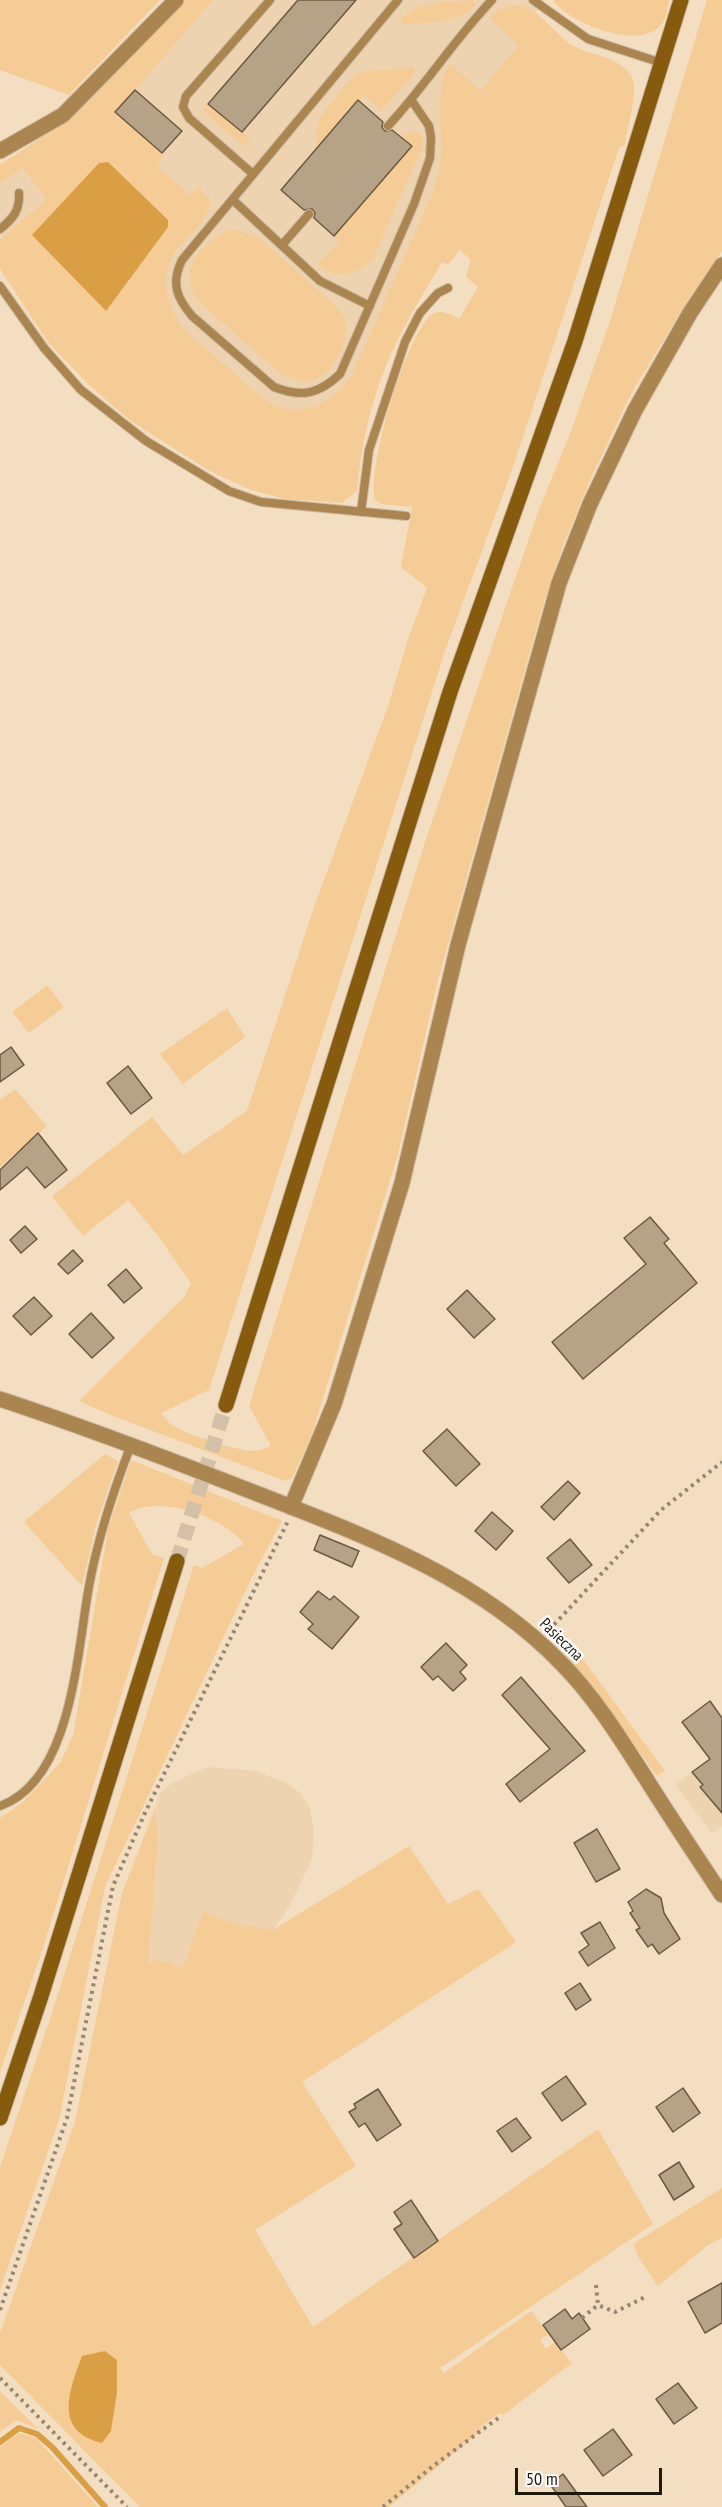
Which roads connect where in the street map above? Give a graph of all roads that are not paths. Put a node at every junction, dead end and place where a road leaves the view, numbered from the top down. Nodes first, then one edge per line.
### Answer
1 (176, 0) edge
2 (270, 0) edge
3 (398, 0) edge
4 (492, 0) edge
5 (533, 0) edge
6 (681, 0) edge
7 (662, 63) junction
8 (412, 101) junction
9 (388, 126) dead end
10 (0, 151) edge
11 (253, 174) junction
12 (19, 193) dead end
13 (233, 200) junction
14 (309, 214) dead end
15 (0, 229) edge
16 (282, 246) junction
17 (722, 265) edge
18 (0, 285) edge
19 (448, 288) dead end
20 (370, 306) junction
21 (361, 512) junction
22 (406, 516) dead end
23 (0, 1399) edge
24 (226, 1405) tunnel mouth
25 (131, 1445) junction
26 (291, 1507) junction
27 (177, 1561) tunnel mouth
28 (0, 1806) edge
29 (722, 1895) edge
30 (0, 2118) edge

1 - 10 street
2 - 11 lane
3 - 11 lane
4 - 8 lane
5 - 7 lane
6 - 7 main road
7 - 24 main road
8 - 9 lane
8 - 20 lane
11 - 13 lane
12 - 15 lane
13 - 16 lane
13 - 20 lane
14 - 16 lane
16 - 20 lane
17 - 26 street
18 - 21 lane
19 - 21 lane
21 - 22 lane
23 - 25 street, Pasieczna
25 - 26 street, Pasieczna
25 - 28 lane
26 - 29 street, Pasieczna
27 - 30 main road

